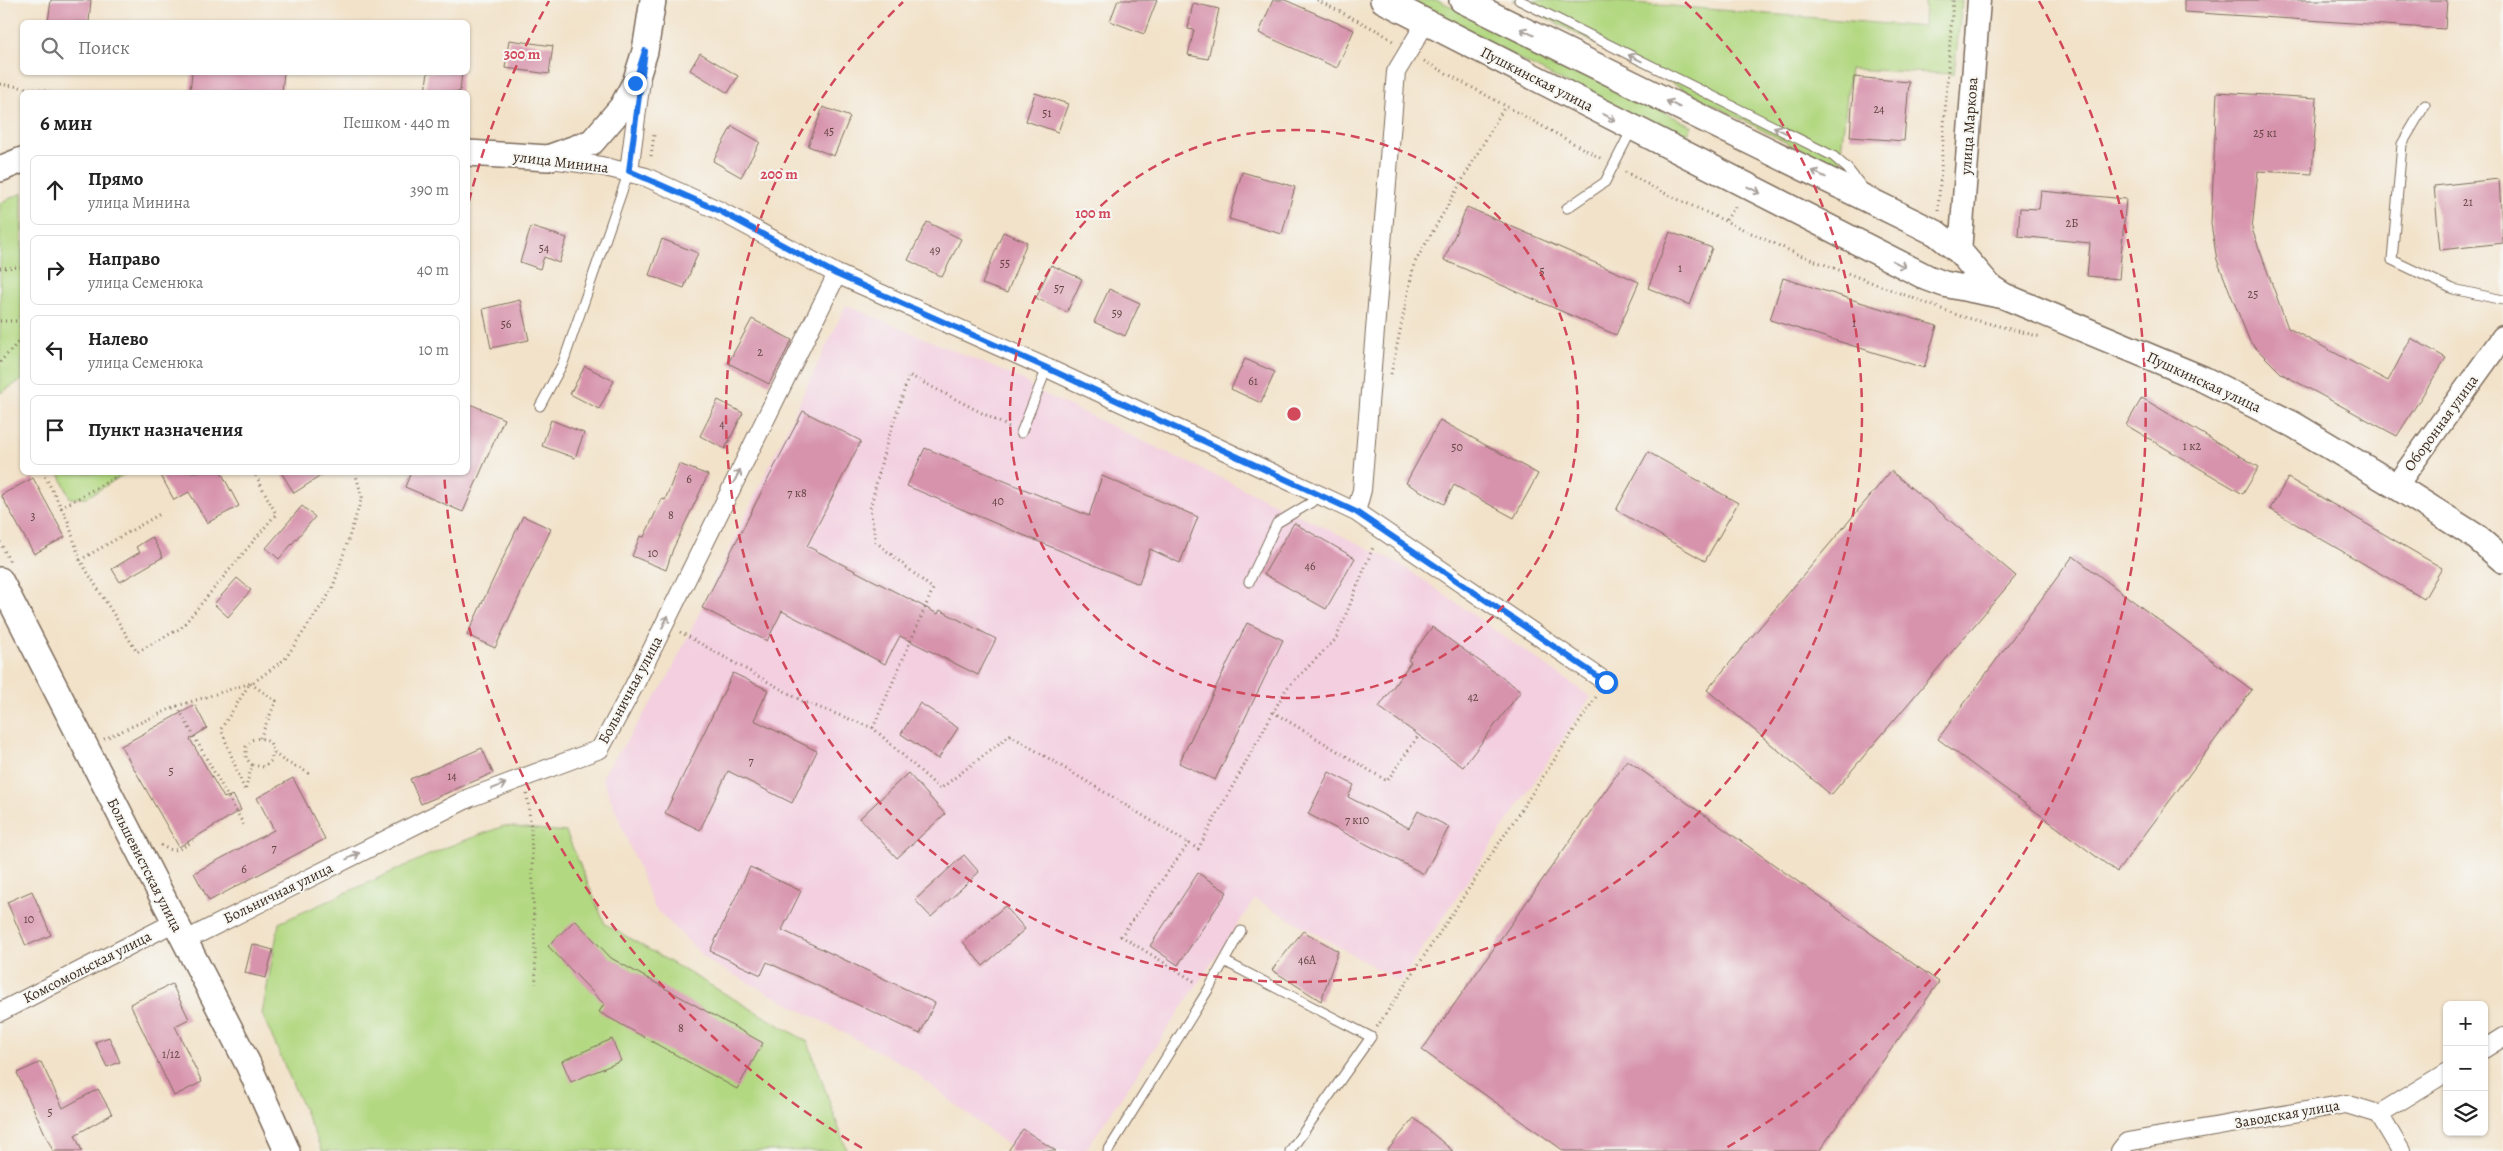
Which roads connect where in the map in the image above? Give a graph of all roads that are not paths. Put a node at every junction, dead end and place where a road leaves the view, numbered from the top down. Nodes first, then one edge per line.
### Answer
1 (653, 0) edge
2 (1383, 0) edge
3 (1462, 0) edge
4 (1519, 0) edge
5 (1979, 0) edge
6 (1426, 22) junction
7 (645, 51) junction
8 (2424, 105) dead end
9 (1710, 122) junction
10 (1632, 128) junction
11 (470, 153) edge
12 (1690, 157) junction
13 (548, 158) junction
14 (20, 161) edge
15 (0, 169) edge
16 (629, 171) junction
17 (1872, 201) junction
18 (1567, 208) dead end
19 (1960, 252) junction
20 (836, 274) junction
21 (1944, 284) junction
22 (2004, 296) junction
23 (2503, 300) edge
24 (2503, 337) edge
25 (1047, 368) junction
26 (540, 406) dead end
27 (1021, 433) road end
28 (2396, 486) junction
29 (1322, 496) junction
30 (1356, 512) junction
31 (2503, 560) edge
32 (0, 580) edge
33 (1249, 582) dead end
34 (1606, 682) road end
35 (180, 931) junction
36 (1241, 931) dead end
37 (1224, 961) junction
38 (0, 1012) edge
39 (2503, 1037) edge
40 (2488, 1046) edge
41 (2443, 1074) edge
42 (2379, 1114) junction
43 (288, 1151) edge
44 (1108, 1151) edge
45 (1290, 1151) edge
46 (2120, 1151) edge
47 (2401, 1151) edge

1 - 7 main road
2 - 6 main road, Пушкинская улица
9 -> 3 main road, Пушкинская улица
17 -> 4 lane
5 - 19 street, улица Маркова
6 -> 10 main road, Пушкинская улица
6 - 30 street
7 - 13 main road
7 - 16 street
8 - 23 lane
9 - 12 main road
17 -> 9 main road, Пушкинская улица
10 - 12 main road, Пушкинская улица
10 - 18 lane
11 - 13 main road, улица Минина
12 -> 21 main road, Пушкинская улица
13 - 16 street, улица Минина
14 - 15 main road
16 - 20 street, улица Минина
16 - 26 lane
17 - 19 main road, Пушкинская улица
19 - 21 main road
19 - 22 main road, Пушкинская улица
20 - 25 street, улица Минина
35 -> 20 street, Больничная улица
21 - 22 main road, Пушкинская улица
22 - 28 main road, Пушкинская улица
24 - 28 street, Оборонная улица
25 - 27 lane
25 - 29 street, улица Минина
28 - 31 main road, Пушкинская улица
29 - 30 street, улица Минина
29 - 33 lane
30 - 34 street, улица Минина
32 - 35 main road, Большевистская улица
35 - 38 street, Комсомольская улица
35 - 43 main road, Большевистская улица
36 - 37 lane
37 - 44 lane
37 - 45 lane
39 - 40 street
41 - 42 street
42 - 46 street, Заводская улица
42 - 47 street

